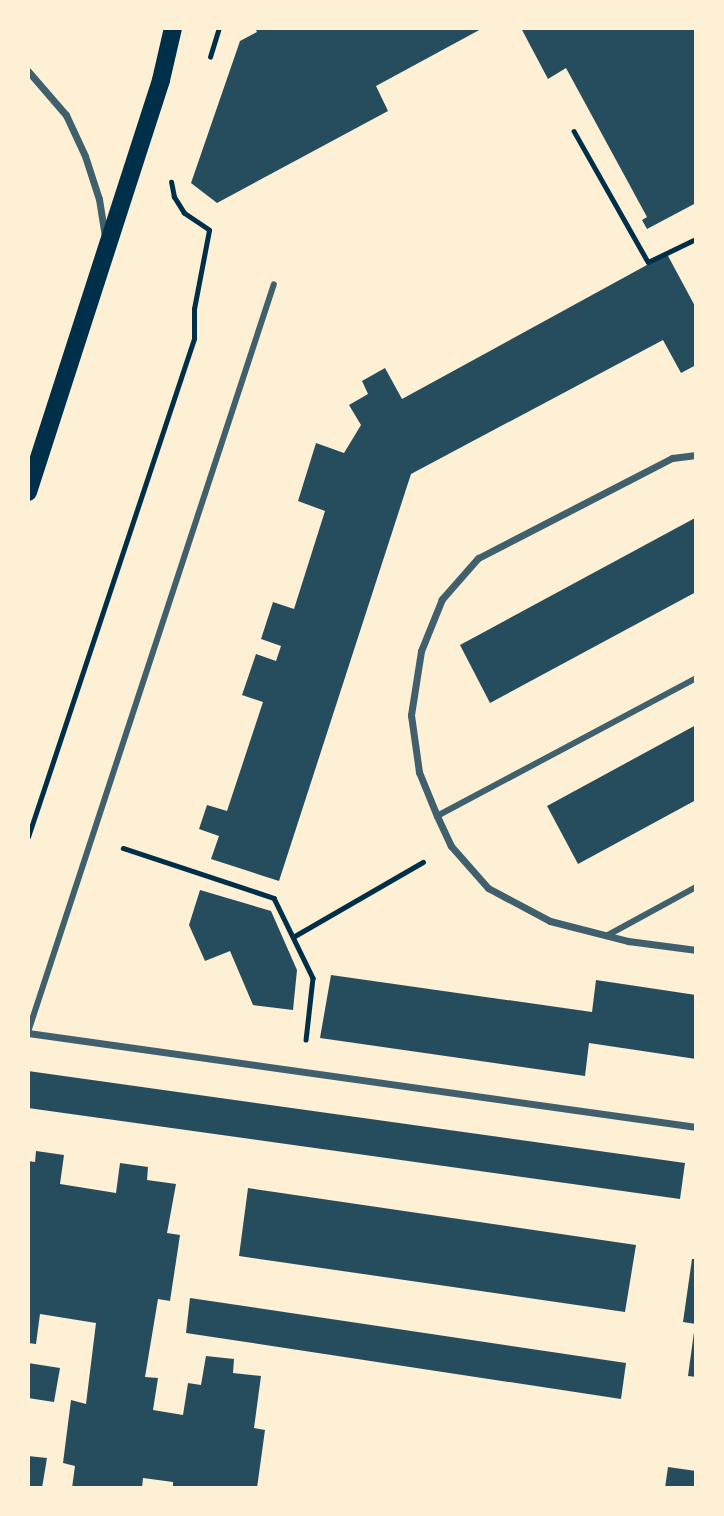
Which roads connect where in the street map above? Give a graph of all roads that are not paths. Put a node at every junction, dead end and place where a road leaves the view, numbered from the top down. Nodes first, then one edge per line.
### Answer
1 (173, 28) edge
2 (184, 28) edge
3 (169, 52) junction
4 (28, 71) edge
5 (107, 246) junction
6 (274, 284) dead end
7 (696, 455) edge
8 (28, 492) edge
9 (696, 678) edge
10 (437, 816) junction
11 (696, 887) edge
12 (608, 935) junction
13 (696, 950) edge
14 (28, 1032) edge
15 (696, 1127) edge

1 - 3 main road
2 - 3 main road
3 - 5 main road
4 - 5 street
5 - 8 main road
6 - 14 street
7 - 10 street
9 - 10 street
10 - 12 street
11 - 12 street
12 - 13 street
14 - 15 street

